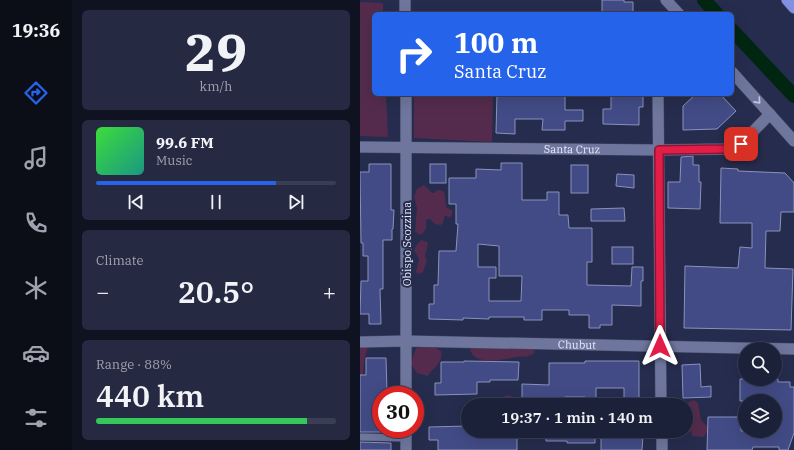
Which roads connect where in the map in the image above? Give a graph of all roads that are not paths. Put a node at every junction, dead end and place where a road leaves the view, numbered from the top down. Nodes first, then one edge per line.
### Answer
1 (405, 0) edge
2 (666, 0) edge
3 (787, 0) edge
4 (794, 8) edge
5 (405, 12) edge
6 (677, 12) edge
7 (734, 74) edge
8 (406, 96) edge
9 (658, 96) edge
10 (770, 114) junction
11 (794, 141) edge
12 (360, 147) edge
13 (407, 149) junction
14 (659, 150) junction
15 (406, 341) junction
16 (360, 342) edge
17 (660, 346) junction
18 (794, 349) edge
19 (406, 386) edge
20 (661, 398) edge
21 (372, 436) edge
22 (360, 437) edge
23 (406, 438) edge
24 (662, 438) edge
25 (406, 450) edge
26 (662, 450) edge

1 - 5 street
2 - 6 street
3 - 4 highway
7 -> 10 street
8 - 13 street, Obispo Scozzina
9 - 14 street
10 - 11 street
10 - 14 street, Santa Cruz
12 - 13 street, Santa Cruz
13 - 14 street, Santa Cruz
13 - 15 street, Obispo Scozzina
14 - 17 street
15 - 16 street, Chubut
15 - 17 street, Chubut
15 - 19 street, Obispo Scozzina
17 - 18 street, Chubut
17 - 20 street
21 - 22 lane
23 - 25 street
24 - 26 street

